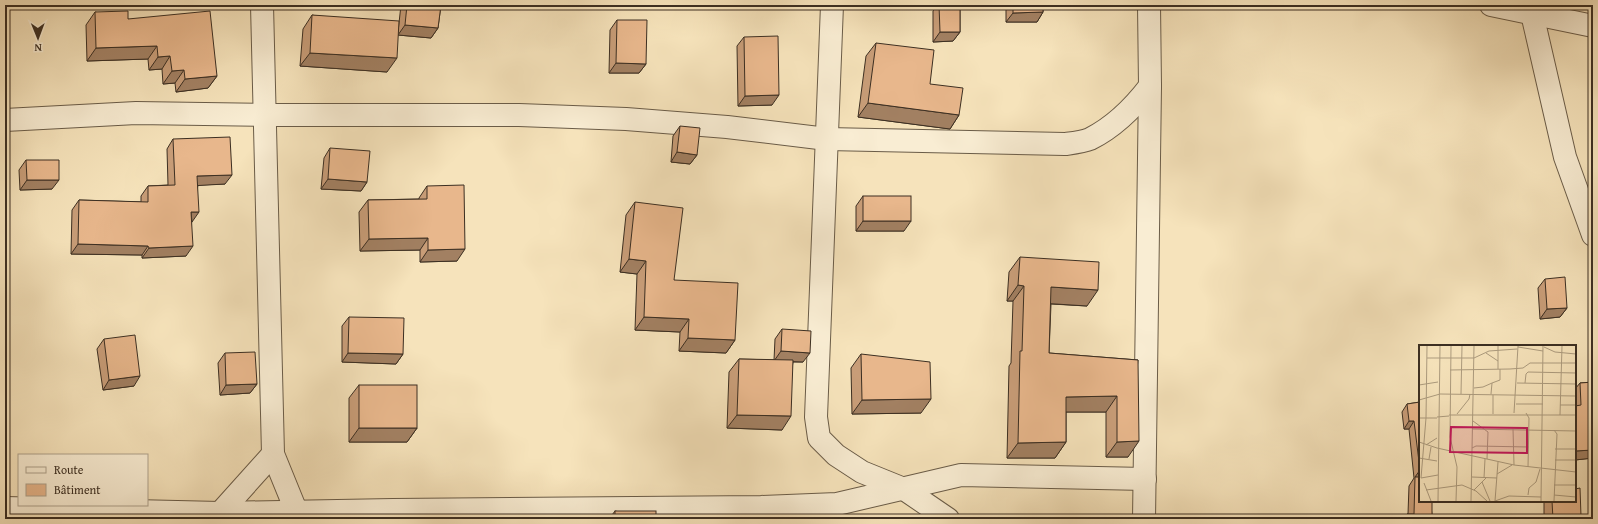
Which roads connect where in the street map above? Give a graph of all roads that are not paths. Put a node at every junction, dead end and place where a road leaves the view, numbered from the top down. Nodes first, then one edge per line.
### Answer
1 (262, 5) edge
2 (832, 5) edge
3 (1149, 5) edge
4 (1491, 5) edge
5 (1530, 9) edge
6 (1593, 26) edge
7 (1150, 86) junction
8 (266, 115) junction
9 (5, 120) edge
10 (827, 139) junction
11 (1593, 235) edge
12 (273, 454) junction
13 (1144, 479) junction
14 (904, 489) junction
15 (5, 508) edge
16 (220, 513) junction
17 (297, 513) junction
18 (24, 514) edge
19 (948, 519) edge
20 (1144, 519) edge

1 - 8 street
2 - 10 street
3 - 7 street
4 - 5 street
5 - 6 street
5 - 11 street
7 - 10 street
7 - 13 street
8 - 9 street
8 - 10 street
8 - 12 street
10 - 14 street
12 - 16 street
12 - 17 street
13 - 14 street
13 - 20 street
14 - 17 street
14 - 19 street
15 - 18 street
16 - 17 street
16 - 18 street

